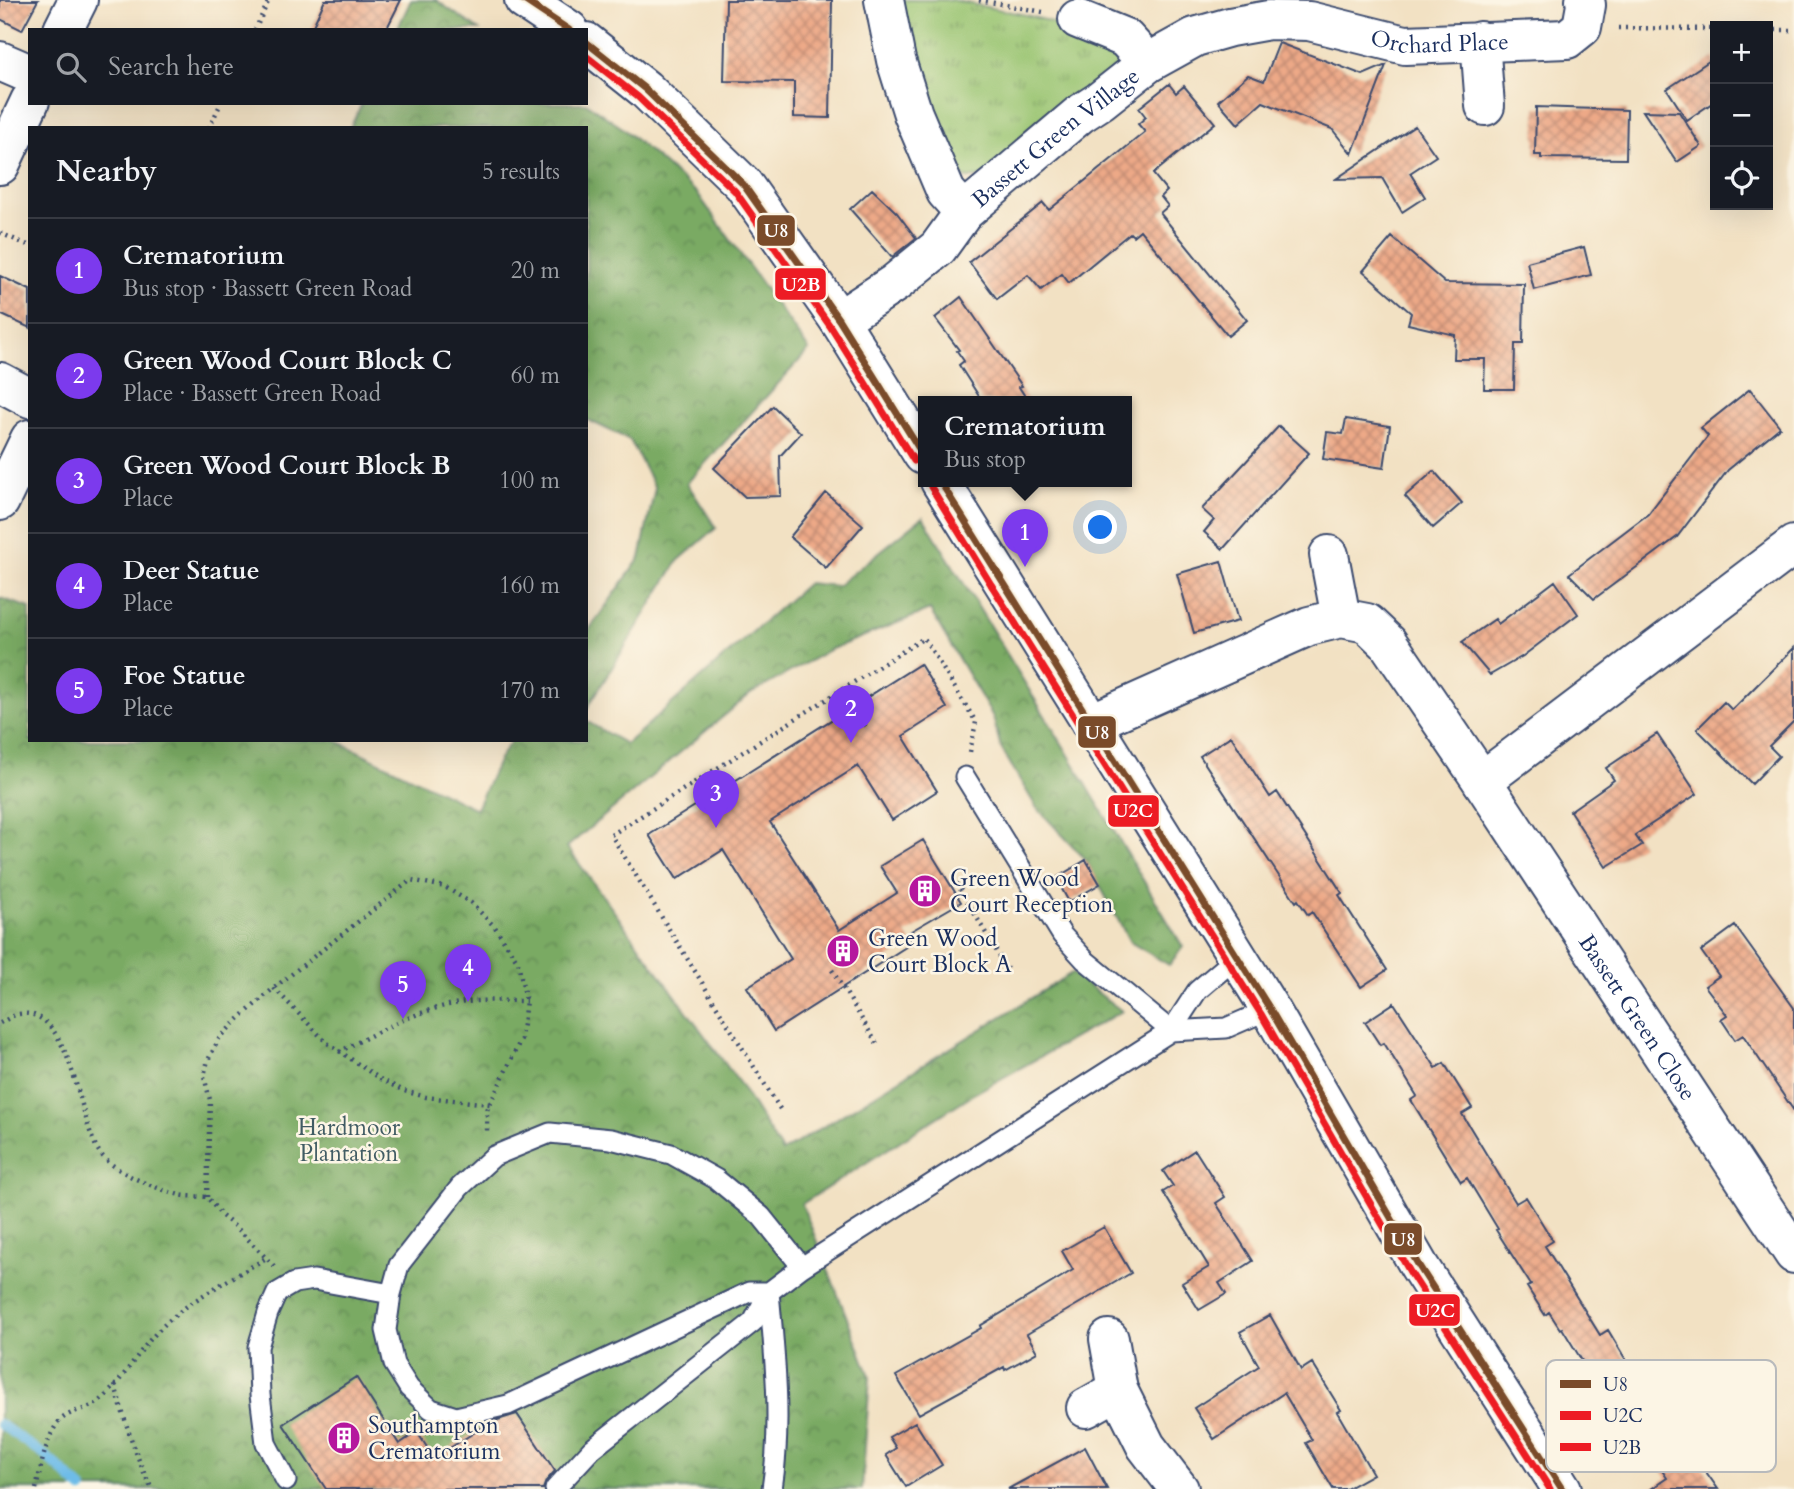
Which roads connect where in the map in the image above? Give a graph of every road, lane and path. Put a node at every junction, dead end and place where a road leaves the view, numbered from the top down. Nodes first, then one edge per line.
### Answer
1 (78, 0) edge
2 (524, 0) edge
3 (884, 0) edge
4 (979, 0) edge
5 (267, 1) edge
6 (1584, 13) edge
7 (1078, 19) joint
8 (1269, 20) joint
9 (65, 28) edge
10 (256, 28) edge
11 (566, 28) edge
12 (1710, 28) edge
13 (1773, 30) edge
14 (1794, 30) edge
15 (1480, 41) junction
16 (588, 44) edge
17 (0, 61) edge
18 (1147, 63) junction
19 (28, 73) edge
20 (29, 105) edge
21 (220, 105) edge
22 (1485, 106) dead end
23 (210, 126) edge
24 (0, 165) edge
25 (964, 212) junction
26 (0, 233) edge
27 (28, 245) edge
28 (839, 320) junction
29 (0, 383) edge
30 (28, 397) edge
31 (28, 443) edge
32 (918, 447) edge
33 (944, 487) edge
34 (0, 501) edge
35 (1794, 545) edge
36 (1329, 555) dead end
37 (1340, 618) junction
38 (842, 689) junction
39 (1091, 723) junction
40 (866, 727) dead end
41 (706, 775) junction
42 (965, 776) joint
43 (1482, 781) junction
44 (730, 811) dead end
45 (953, 877) dead end
46 (1237, 957) junction
47 (1006, 969) dead end
48 (832, 970) dead end
49 (274, 988) junction
50 (526, 1001) junction
51 (1270, 1009) junction
52 (0, 1023) edge
53 (1171, 1031) junction
54 (878, 1047) dead end
55 (339, 1052) junction
56 (490, 1104) junction
57 (780, 1109) dead end
58 (494, 1156) junction
59 (207, 1197) junction
60 (1794, 1254) edge
61 (266, 1258) junction
62 (802, 1267) junction
63 (294, 1283) junction
64 (769, 1292) junction
65 (391, 1294) junction
66 (1109, 1339) dead end
67 (115, 1385) junction
68 (1546, 1464) edge
69 (1551, 1472) edge
70 (286, 1481) dead end
71 (36, 1489) edge
72 (152, 1489) edge
73 (555, 1489) edge
74 (772, 1489) edge
75 (1178, 1489) edge
76 (1562, 1489) edge

1 - 9 street
2 - 11 street
3 - 25 street, Bassett Green Village
4 - 7 path
5 - 10 path
6 - 12 path
6 - 15 street, Orchard Place
7 - 18 street, Bassett Green Village
8 - 15 street, Orchard Place
8 - 18 street, Bassett Green Village
13 - 14 path
15 - 22 street
16 - 28 street
17 - 19 street
18 - 25 street, Bassett Green Village
20 - 24 street
21 - 23 path
25 - 28 street, Bassett Green Village
26 - 27 path
28 - 32 street
29 - 30 street
31 - 34 street
33 - 39 street
35 - 43 street
36 - 37 street
37 - 39 street
37 - 43 street, Bassett Green Close
38 - 40 path
38 - 41 path
38 - 42 path
39 - 46 street
41 - 44 path
41 - 57 path
42 - 53 lane
43 - 60 street, Bassett Green Close
45 - 47 path
46 - 51 street
46 - 53 lane
48 - 54 path
49 - 50 path
49 - 55 path
49 - 59 path
50 - 55 path
50 - 56 path
51 - 53 lane
51 - 68 street
52 - 59 path
53 - 62 lane
55 - 56 path
56 - 58 path
58 - 62 lane
58 - 65 lane
59 - 61 path
61 - 63 path
61 - 67 path
62 - 64 lane
63 - 65 lane
63 - 70 lane
64 - 65 lane
64 - 73 lane
64 - 74 lane
66 - 75 street
67 - 71 path
67 - 72 path
69 - 76 street

